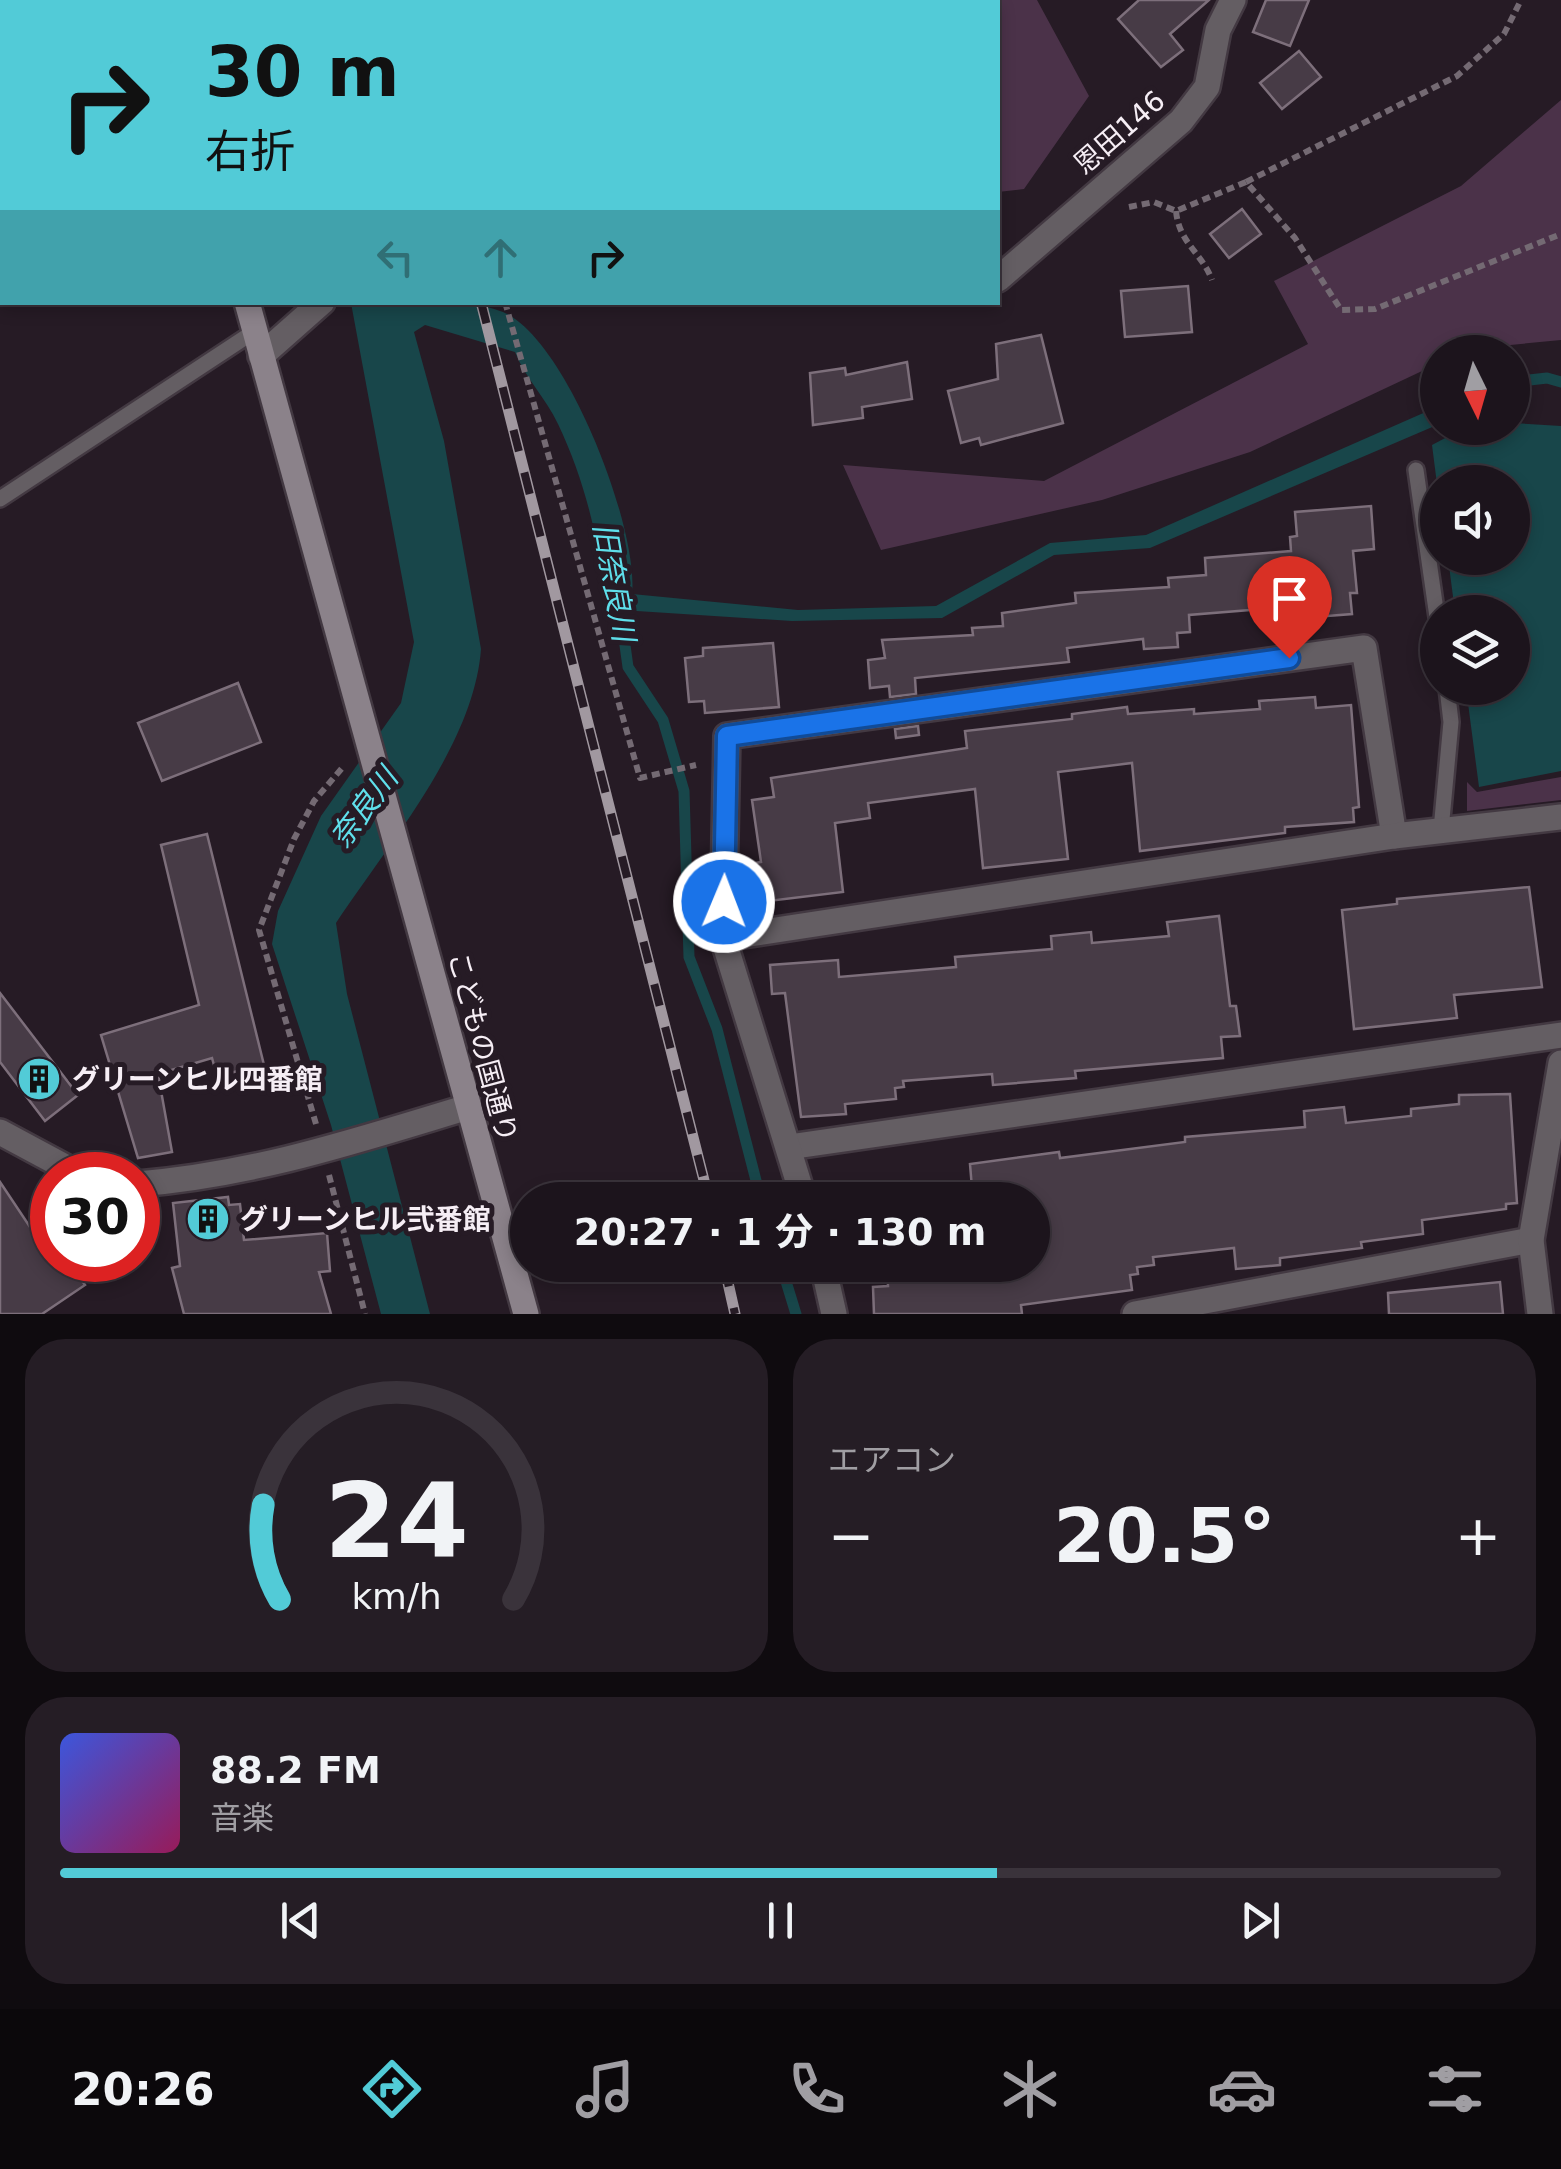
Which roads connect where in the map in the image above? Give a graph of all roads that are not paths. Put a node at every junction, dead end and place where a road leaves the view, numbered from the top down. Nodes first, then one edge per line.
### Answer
1 (1233, 0) edge
2 (1000, 276) edge
3 (248, 305) edge
4 (319, 305) edge
5 (254, 331) junction
6 (261, 356) junction
7 (1416, 470) dead end
8 (0, 499) edge
9 (1434, 595) edge
10 (1449, 705) edge
11 (1561, 817) edge
12 (1441, 830) junction
13 (1394, 836) junction
14 (722, 938) junction
15 (1561, 1035) edge
16 (1561, 1063) edge
17 (468, 1107) junction
18 (0, 1132) edge
19 (789, 1147) junction
20 (37, 1152) edge
21 (160, 1182) edge
22 (799, 1182) edge
23 (1531, 1240) junction
24 (827, 1282) edge
25 (526, 1314) edge
26 (834, 1314) edge
27 (1135, 1314) edge
28 (1540, 1314) edge

1 - 2 street, 恩田146
3 - 5 main road
4 - 6 street
5 - 6 main road
5 - 8 lane
6 - 17 main road, こどもの国通り
7 - 9 lane
10 - 12 lane
11 - 12 street
12 - 13 street
13 - 14 street
13 - 14 street
14 - 19 street
15 - 19 street
16 - 23 street
17 - 21 street
17 - 25 main road, こどもの国通り
18 - 20 street
19 - 22 street
23 - 27 street
23 - 28 street
24 - 26 street

